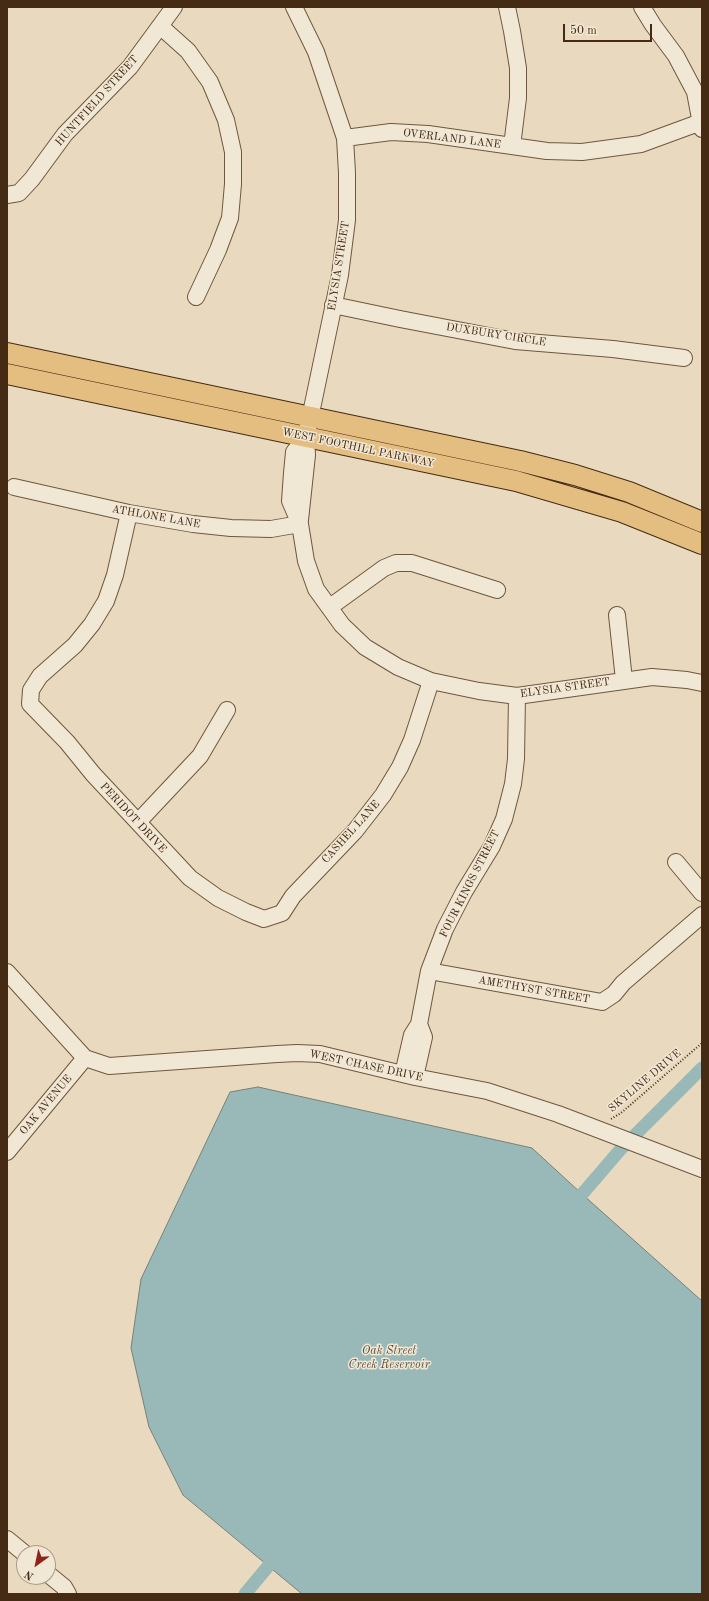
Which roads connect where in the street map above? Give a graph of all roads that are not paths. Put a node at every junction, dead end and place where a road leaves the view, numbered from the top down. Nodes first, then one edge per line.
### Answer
1 (174, 7) edge
2 (294, 7) edge
3 (507, 7) edge
4 (642, 7) edge
5 (160, 26) junction
6 (701, 125) edge
7 (345, 138) junction
8 (512, 146) junction
9 (13, 194) edge
10 (196, 297) dead end
11 (333, 305) junction
12 (7, 353) edge
13 (684, 358) dead end
14 (7, 374) edge
15 (309, 416) junction
16 (306, 437) junction
17 (14, 487) dead end
18 (130, 513) junction
19 (702, 522) edge
20 (300, 524) junction
21 (702, 544) edge
22 (497, 590) dead end
23 (330, 607) junction
24 (617, 615) dead end
25 (624, 680) junction
26 (431, 681) junction
27 (702, 683) edge
28 (516, 696) junction
29 (228, 710) dead end
30 (138, 822) junction
31 (676, 862) dead end
32 (702, 893) edge
33 (702, 915) edge
34 (264, 919) joint
35 (430, 971) junction
36 (7, 972) edge
37 (85, 1058) junction
38 (409, 1076) junction
39 (7, 1152) edge
40 (702, 1169) edge
41 (7, 1539) edge
42 (16, 1546) edge
43 (56, 1580) edge
44 (68, 1594) edge

1 - 5 street, HUNTFIELD STREET
2 - 7 street, ELYSIA STREET
3 - 8 street
4 - 6 street
5 - 9 street, HUNTFIELD STREET
5 - 10 street
6 - 8 street, OVERLAND LANE
7 - 8 street, OVERLAND LANE
7 - 11 street, ELYSIA STREET
11 - 13 street, DUXBURY CIRCLE
11 - 15 street, ELYSIA STREET
12 - 15 main road, WEST FOOTHILL PARKWAY
14 - 16 main road, WEST FOOTHILL PARKWAY
15 - 16 street, ELYSIA STREET
15 - 19 main road, WEST FOOTHILL PARKWAY
16 - 20 street, ELYSIA STREET
16 - 21 main road, WEST FOOTHILL PARKWAY
17 - 18 street, ATHLONE LANE
18 - 20 street, ATHLONE LANE
18 - 30 street, PERIDOT DRIVE
20 - 23 street, ELYSIA STREET
22 - 23 street
23 - 26 street, ELYSIA STREET
24 - 25 street
25 - 27 street, ELYSIA STREET
25 - 28 street, ELYSIA STREET
26 - 28 street, ELYSIA STREET
26 - 34 street, CASHEL LANE
28 - 35 street, FOUR KINGS STREET
29 - 30 street
30 - 34 street, PERIDOT DRIVE
31 - 32 street
33 - 35 street, AMETHYST STREET
35 - 38 street, FOUR KINGS STREET
36 - 37 street
37 - 38 street, WEST CHASE DRIVE
37 - 39 street, OAK AVENUE
38 - 40 street, WEST CHASE DRIVE
41 - 42 street
43 - 44 street

